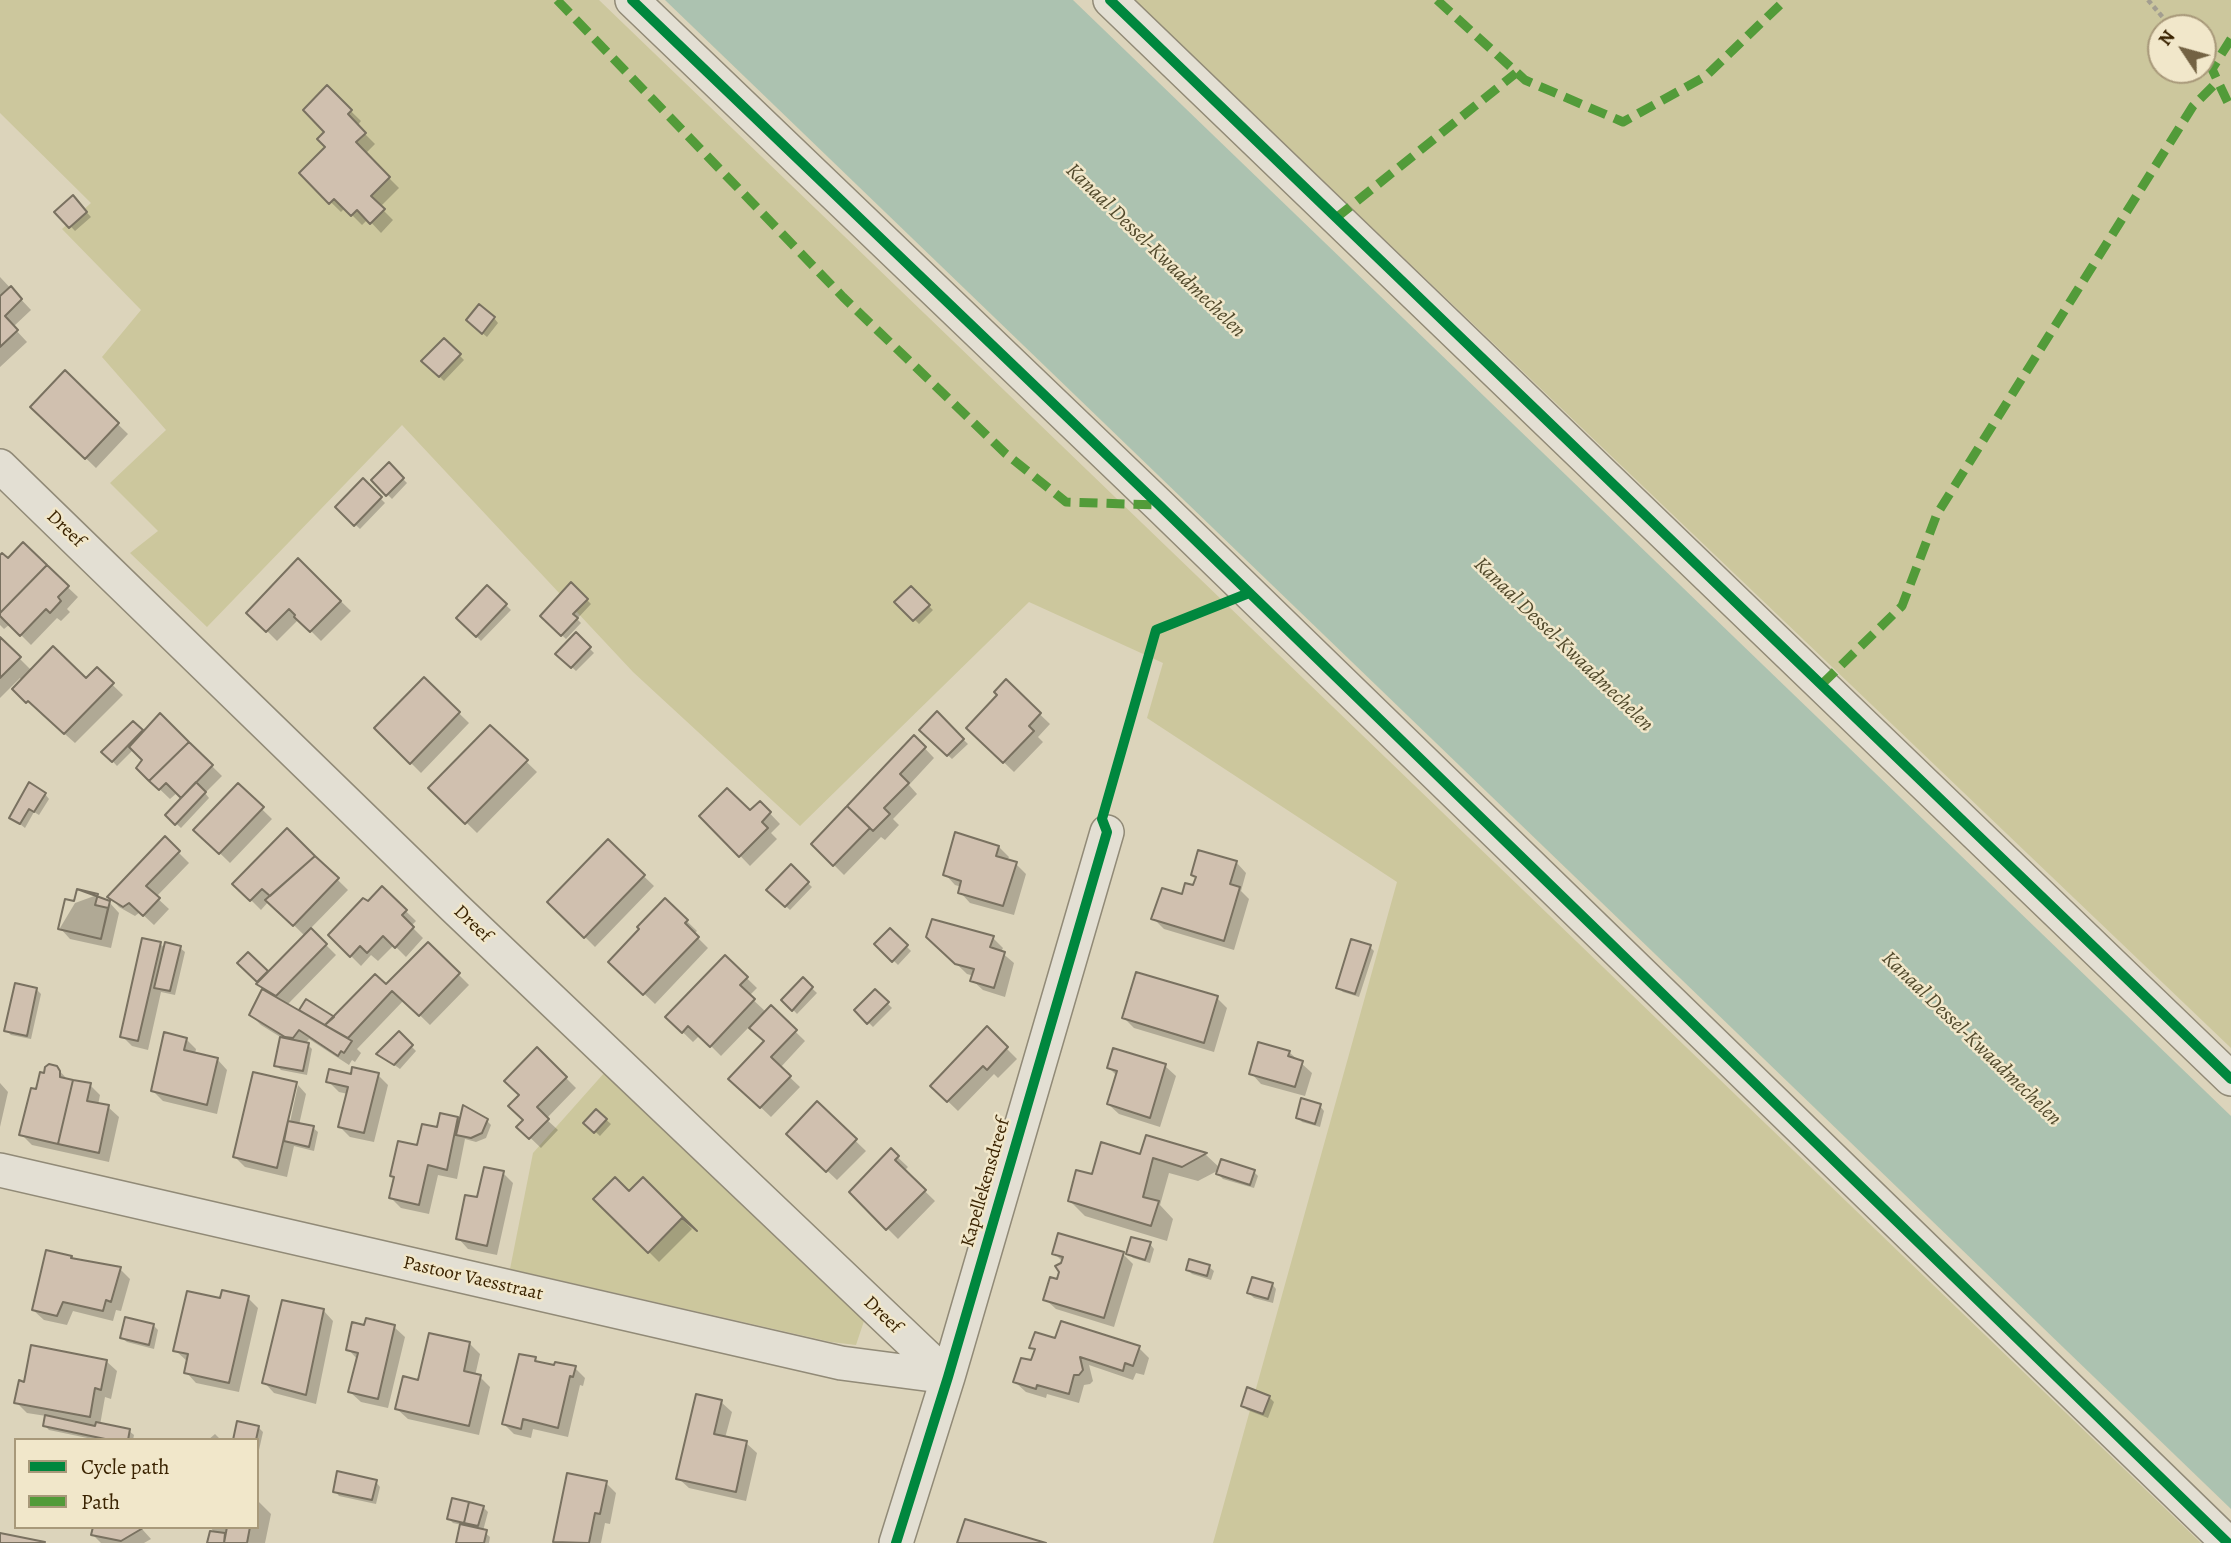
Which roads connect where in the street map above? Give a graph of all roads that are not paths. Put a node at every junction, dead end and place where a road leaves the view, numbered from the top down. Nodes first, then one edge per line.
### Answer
1 (632, 0) edge
2 (1110, 0) edge
3 (0, 466) edge
4 (1107, 832) dead end
5 (2231, 1079) edge
6 (0, 1170) edge
7 (948, 1377) junction
8 (896, 1543) edge
9 (2228, 1543) edge

1 - 9 street
2 - 5 street
3 - 7 street, Dreef
4 - 7 street, Kapellekensdreef
6 - 7 street, Pastoor Vaesstraat
7 - 8 street, Kapellekensdreef

